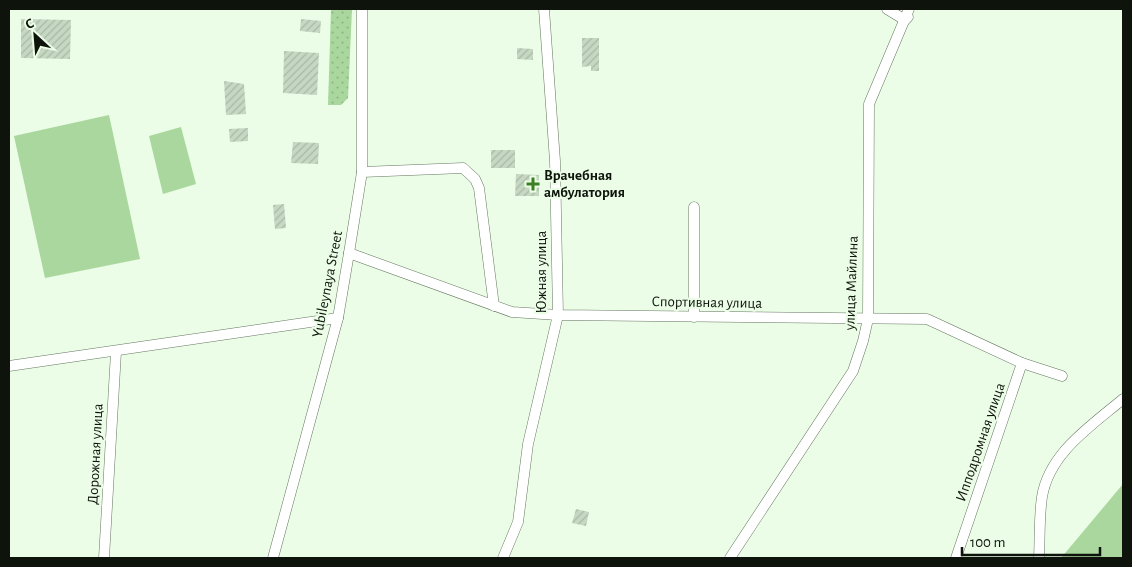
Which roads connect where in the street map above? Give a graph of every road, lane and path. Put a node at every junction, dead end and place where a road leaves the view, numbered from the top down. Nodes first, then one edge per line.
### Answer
1 (362, 9) edge
2 (544, 9) edge
3 (887, 9) edge
4 (909, 9) edge
5 (915, 9) edge
6 (905, 20) junction
7 (362, 172) junction
8 (694, 207) dead end
9 (349, 253) junction
10 (494, 306) junction
11 (558, 315) junction
12 (694, 317) junction
13 (338, 318) junction
14 (868, 319) junction
15 (116, 352) junction
16 (1022, 363) junction
17 (9, 366) edge
18 (1062, 376) dead end
19 (1123, 399) edge
20 (104, 558) edge
21 (273, 558) edge
22 (503, 558) edge
23 (730, 558) edge
24 (956, 558) edge
25 (1039, 558) edge

1 - 7 street, Yubileynaya Street
2 - 11 street, Южная улица
3 - 6 street
4 - 6 street, улица Майлина
5 - 6 street
6 - 14 street, улица Майлина
7 - 9 street, Yubileynaya Street
7 - 10 street
8 - 12 street
9 - 10 street, Спортивная улица
9 - 13 street, Yubileynaya Street
10 - 11 street, Спортивная улица
11 - 12 street, Спортивная улица
11 - 22 street, Южная улица
12 - 14 street, Спортивная улица
13 - 15 street
13 - 21 street, Yubileynaya Street
14 - 16 street, Спортивная улица
14 - 23 street, улица Майлина
15 - 17 street
15 - 20 street, Дорожная улица
16 - 18 street, Спортивная улица
16 - 24 street, Ипподромная улица
19 - 25 street

